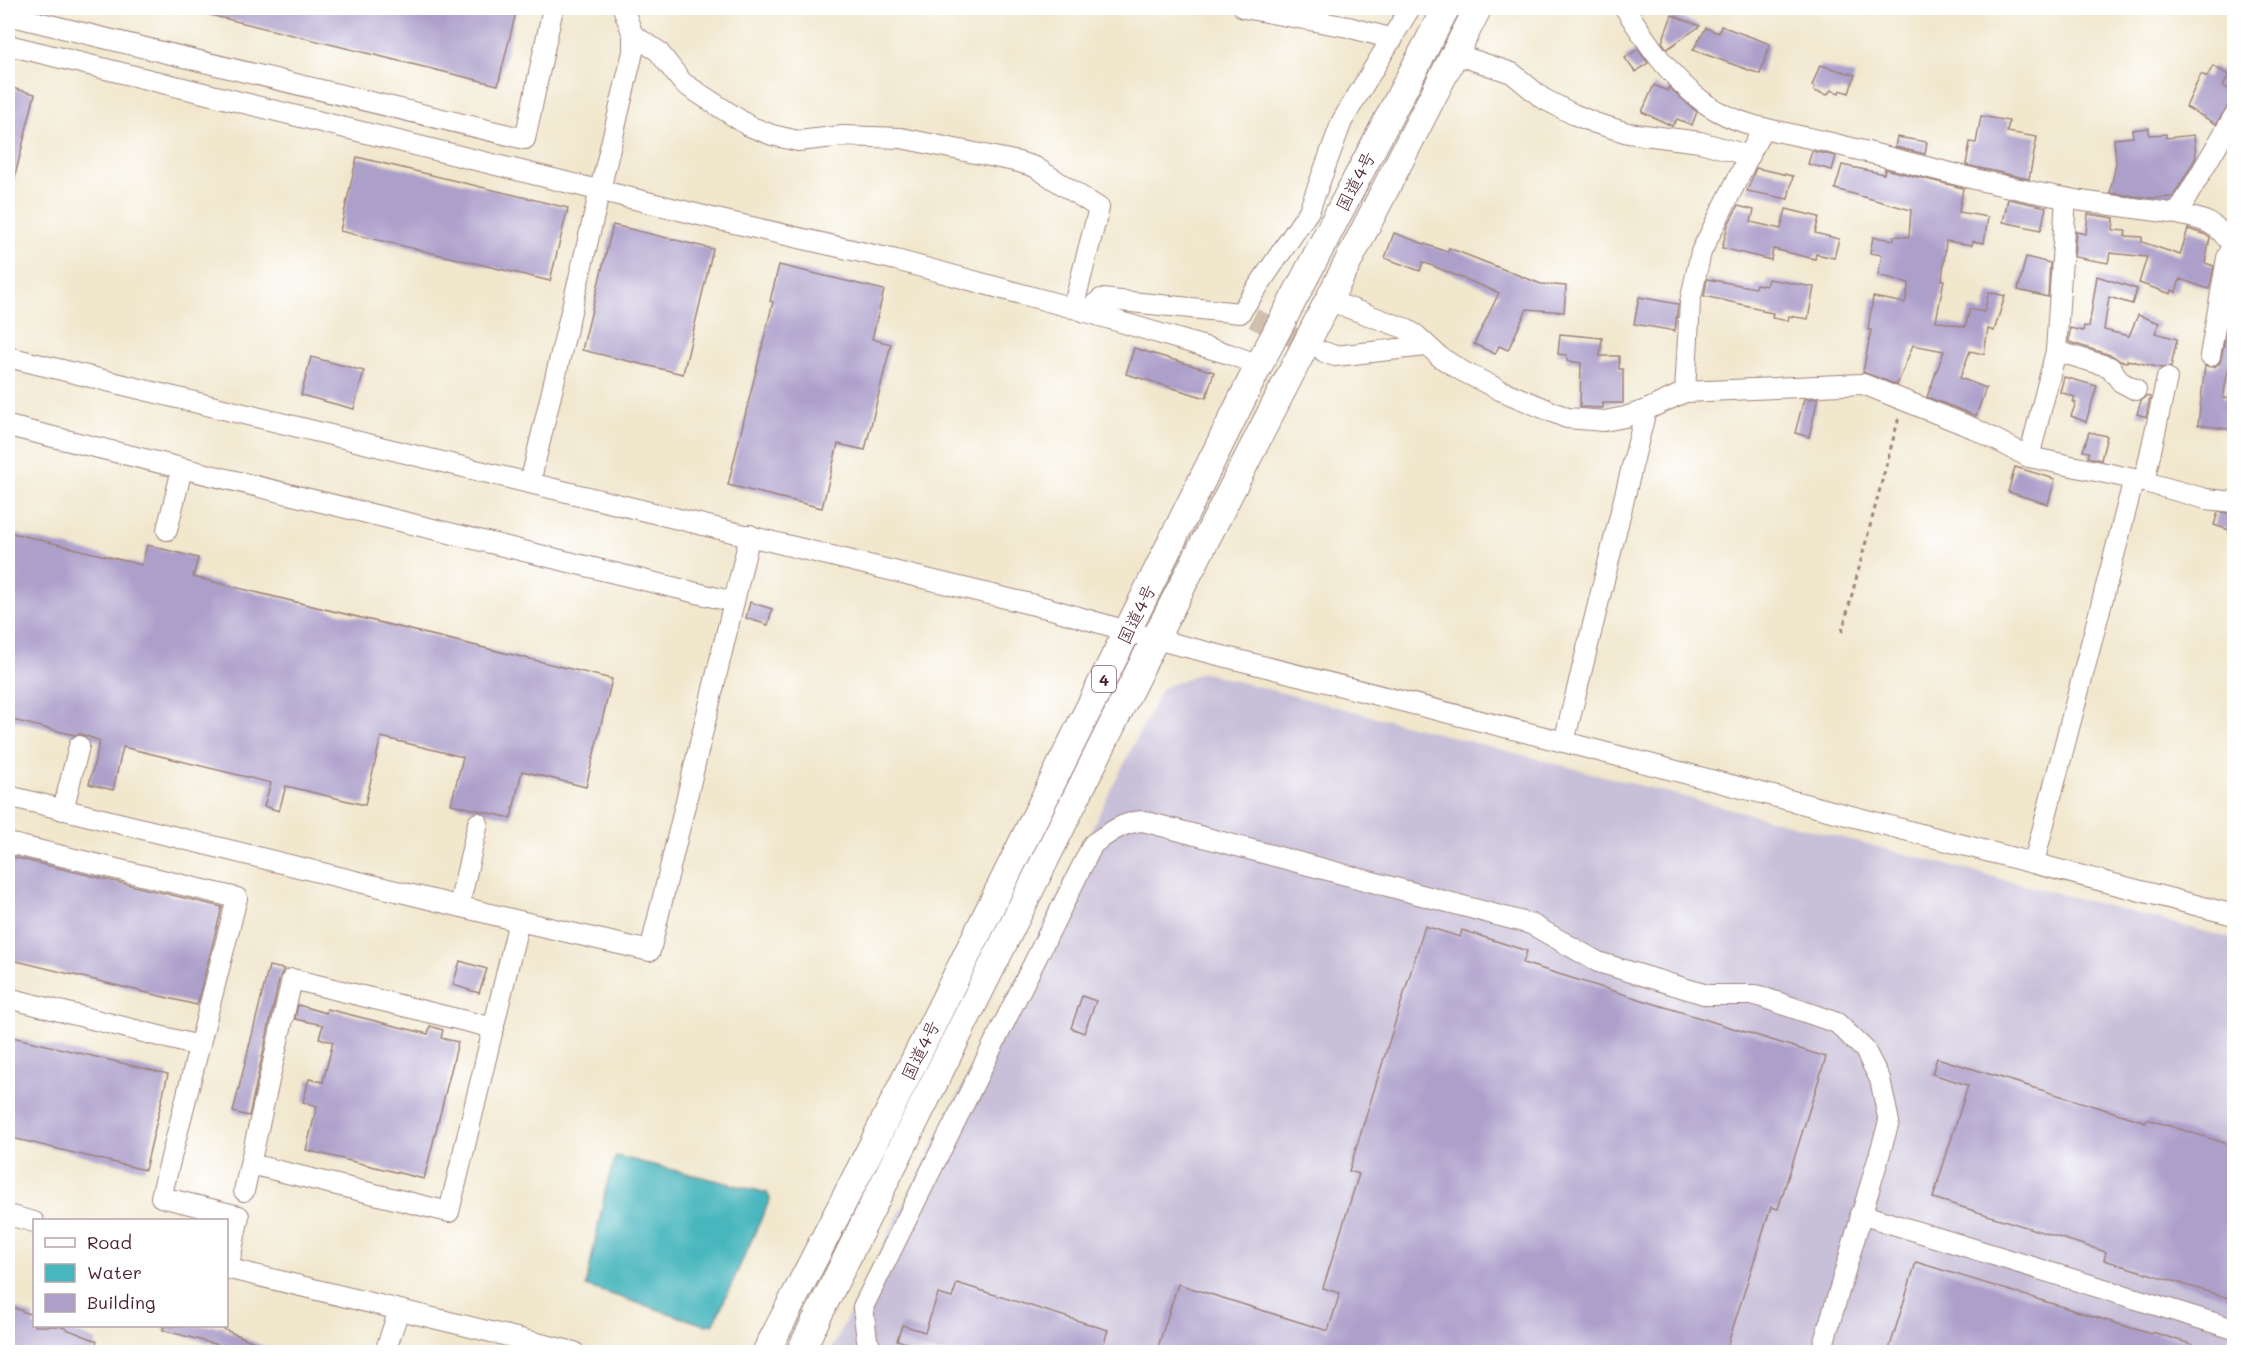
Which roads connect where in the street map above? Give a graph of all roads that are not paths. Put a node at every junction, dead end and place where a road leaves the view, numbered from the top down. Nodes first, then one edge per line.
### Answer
1 (554, 8) edge
2 (625, 8) edge
3 (1244, 8) edge
4 (1410, 8) edge
5 (1446, 8) edge
6 (1478, 8) edge
7 (1625, 8) edge
8 (8, 15) edge
9 (633, 35) junction
10 (1392, 39) junction
11 (8, 45) edge
12 (1455, 54) junction
13 (2235, 116) edge
14 (1763, 128) junction
15 (1750, 156) junction
16 (601, 190) junction
17 (2066, 198) junction
18 (2177, 214) junction
19 (2234, 246) edge
20 (1328, 300) junction
21 (1079, 310) junction
22 (1426, 346) junction
23 (2056, 351) junction
24 (1324, 352) tunnel mouth
25 (2210, 356) dead end
26 (8, 357) edge
27 (1259, 365) junction
28 (2167, 378) dead end
29 (2136, 390) dead end
30 (1685, 392) junction
31 (1646, 410) junction
32 (8, 426) edge
33 (2029, 457) junction
34 (182, 469) junction
35 (2139, 480) junction
36 (530, 483) junction
37 (2235, 502) edge
38 (167, 530) dead end
39 (750, 535) junction
40 (734, 602) junction
41 (1128, 630) junction
42 (1155, 639) junction
43 (1564, 742) junction
44 (79, 746) dead end
45 (8, 796) edge
46 (63, 810) junction
47 (478, 823) dead end
48 (8, 843) edge
49 (2034, 862) junction
50 (459, 906) junction
51 (2235, 915) edge
52 (519, 921) junction
53 (8, 998) edge
54 (494, 1028) junction
55 (199, 1046) junction
56 (250, 1164) junction
57 (244, 1191) dead end
58 (1860, 1214) junction
59 (8, 1215) edge
60 (33, 1222) edge
61 (228, 1265) edge
62 (228, 1269) edge
63 (399, 1310) junction
64 (2235, 1329) edge
65 (385, 1353) edge
66 (574, 1353) edge
67 (766, 1353) edge
68 (800, 1353) edge
69 (873, 1353) edge
70 (1821, 1353) edge

1 - 8 street
2 - 9 street
3 - 10 street
4 - 10 street
5 - 27 highway, 国道4号 / 4
6 - 12 highway, 国道4号 / 4
7 - 14 street
9 - 16 street
9 - 21 street
10 - 21 street
11 - 16 street
12 - 15 street
12 - 20 highway, 国道4号 / 4
13 - 18 street
14 - 15 street
14 - 17 street
15 - 30 street
16 - 21 street
16 - 36 street
17 - 18 street
17 - 23 street
18 - 19 street
19 - 25 street
20 - 22 street
20 - 42 highway, 国道4号 / 4
21 - 27 street
22 - 24 street
22 - 31 street
23 - 29 street
23 - 33 street
26 - 36 street
27 - 41 highway, 国道4号 / 4
28 - 35 street
30 - 31 street
30 - 33 street
31 - 43 street
32 - 34 street
33 - 35 street
34 - 38 street
34 - 40 street
35 - 37 street
35 - 49 street
36 - 39 street
39 - 40 street
39 - 41 street
40 - 52 street
41 - 42 street
41 - 67 highway, 国道4号 / 4
42 - 43 street
42 - 68 highway, 国道4号 / 4
43 - 49 street
44 - 46 street
45 - 46 street
46 - 50 street
47 - 50 street
48 - 55 street
49 - 51 street
50 - 52 street
52 - 54 street
53 - 55 street
54 - 56 street
54 - 56 street
55 - 61 street
56 - 57 street
58 - 64 street
58 - 69 street
58 - 70 street
59 - 60 street
62 - 63 street
63 - 65 street
63 - 66 street

